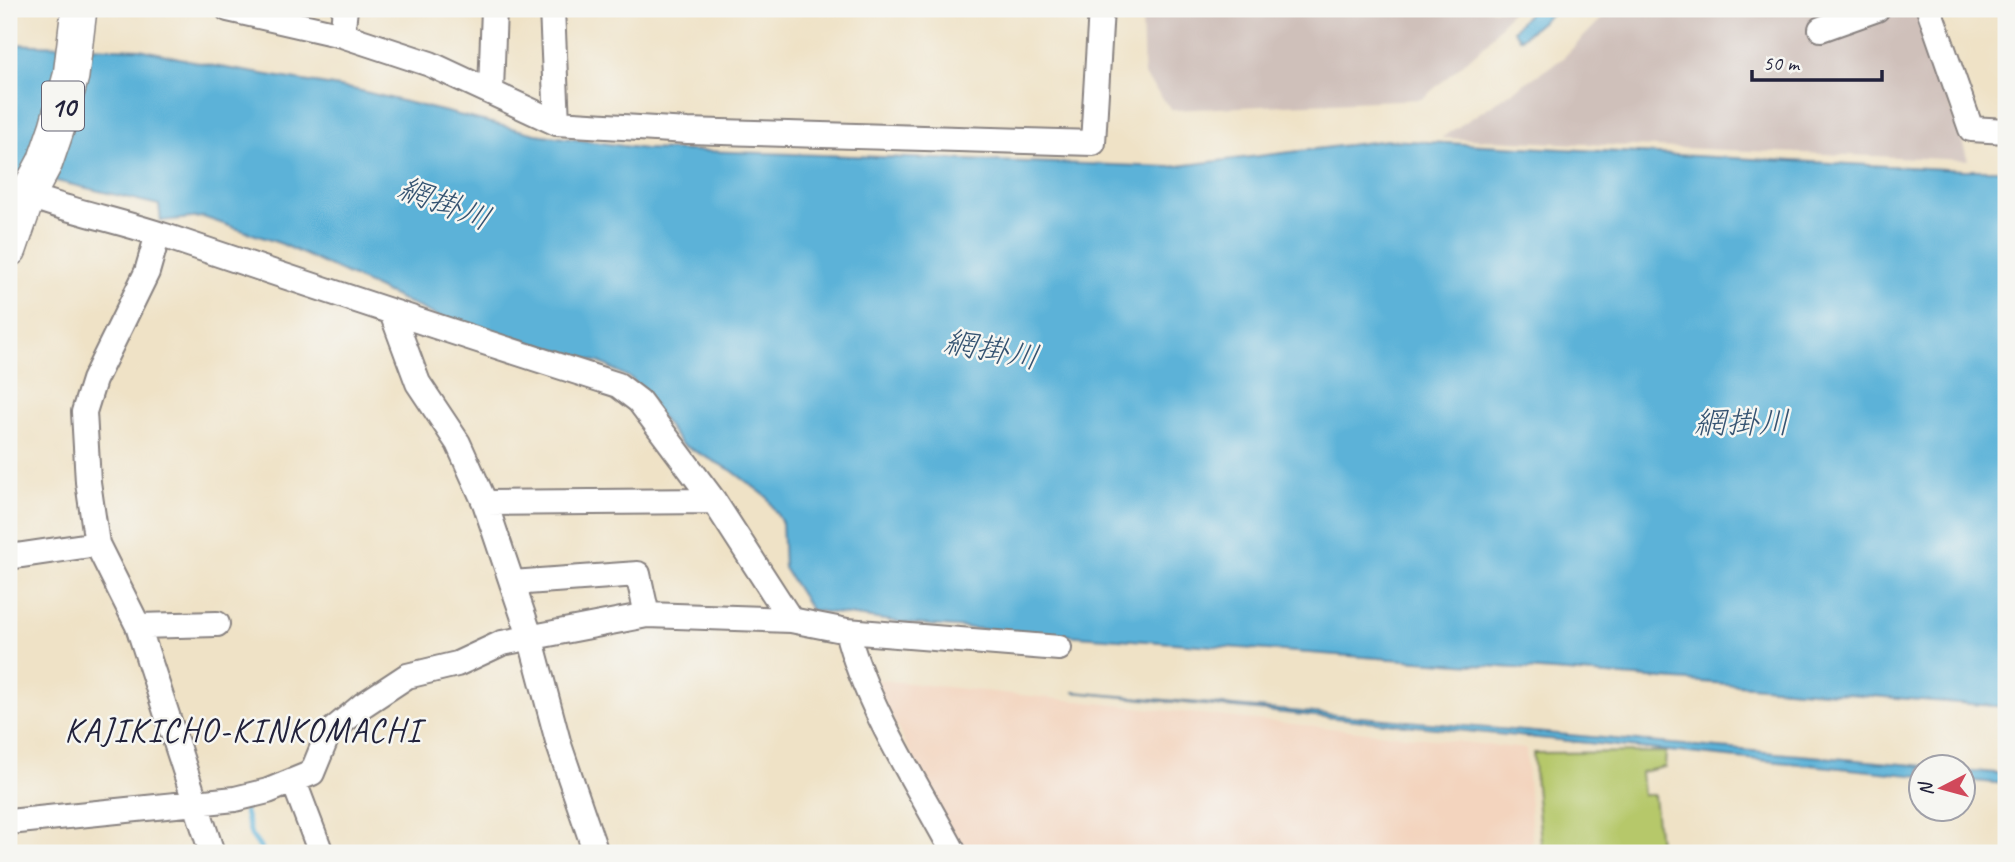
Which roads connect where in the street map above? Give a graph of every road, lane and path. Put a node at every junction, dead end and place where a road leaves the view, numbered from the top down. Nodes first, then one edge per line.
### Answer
1 (228, 9) edge
2 (345, 9) edge
3 (495, 9) edge
4 (552, 9) edge
5 (1101, 9) edge
6 (1877, 9) edge
7 (1929, 9) edge
8 (79, 16) edge
9 (1821, 29) dead end
10 (342, 35) junction
11 (491, 90) junction
12 (558, 122) junction
13 (2006, 131) edge
14 (24, 189) edge
15 (158, 234) junction
16 (9, 249) edge
17 (392, 313) junction
18 (714, 501) junction
19 (485, 503) junction
20 (97, 544) junction
21 (9, 558) edge
22 (512, 583) junction
23 (647, 615) junction
24 (791, 620) junction
25 (217, 624) dead end
26 (138, 626) junction
27 (847, 631) junction
28 (530, 636) junction
29 (1059, 648) dead end
30 (294, 782) junction
31 (196, 804) junction
32 (9, 822) edge
33 (212, 853) edge
34 (321, 853) edge
35 (596, 853) edge
36 (954, 853) edge

1 - 10 street
2 - 10 street
3 - 11 street
4 - 12 street
5 - 12 street
6 - 9 street
7 - 13 street
8 - 14 highway, 10
10 - 11 street
11 - 12 street
14 - 15 street
14 - 16 highway, 10
15 - 17 street
15 - 20 street
17 - 18 street
17 - 19 street
18 - 19 street
18 - 24 street
19 - 22 street
20 - 21 street
20 - 26 street
22 - 23 street
22 - 28 street
23 - 24 street
23 - 28 street
24 - 27 street
25 - 26 street
26 - 31 street
27 - 29 street
27 - 36 street
28 - 30 street
28 - 35 street
30 - 31 street
30 - 34 street
31 - 32 street
31 - 33 street

